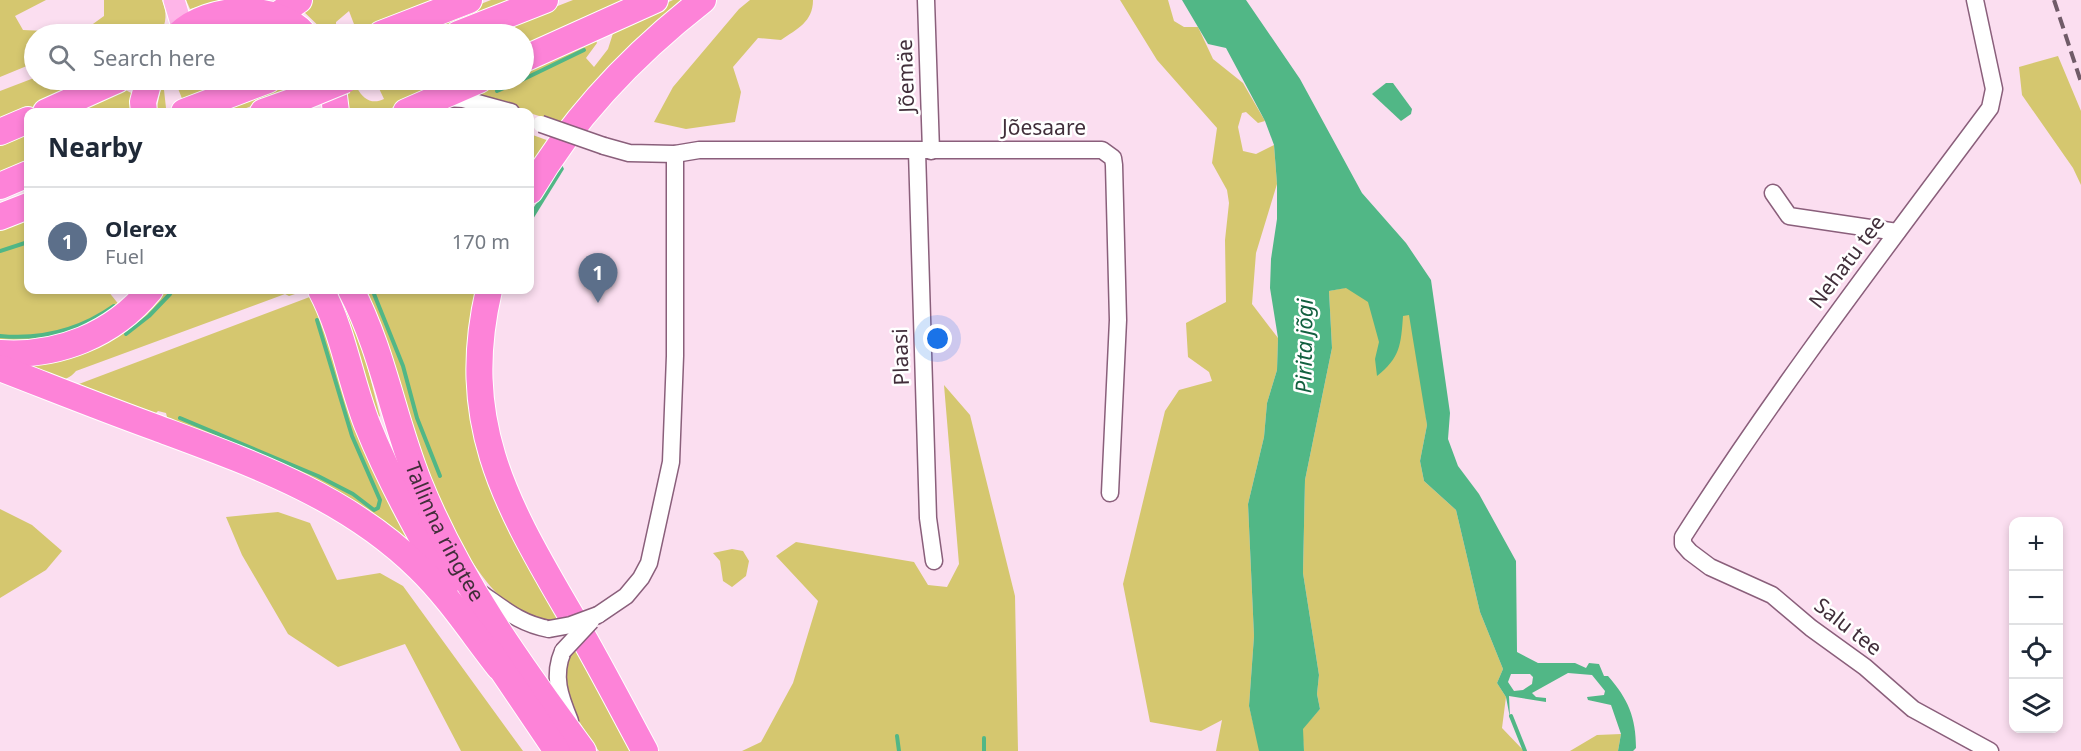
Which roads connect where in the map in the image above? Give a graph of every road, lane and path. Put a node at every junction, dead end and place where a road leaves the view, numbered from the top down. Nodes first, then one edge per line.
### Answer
1 (174, 0) edge
2 (254, 0) edge
3 (299, 0) edge
4 (469, 0) edge
5 (545, 0) edge
6 (656, 0) edge
7 (703, 0) edge
8 (926, 0) edge
9 (1975, 0) edge
10 (276, 16) junction
11 (179, 24) edge
12 (195, 24) edge
13 (288, 24) edge
14 (407, 24) edge
15 (484, 24) edge
16 (534, 55) edge
17 (95, 90) edge
18 (146, 90) edge
19 (242, 90) edge
20 (320, 90) edge
21 (333, 90) edge
22 (456, 90) edge
23 (438, 98) junction
24 (55, 108) edge
25 (144, 108) edge
26 (195, 108) edge
27 (273, 108) edge
28 (336, 108) edge
29 (415, 108) edge
30 (496, 108) edge
31 (24, 122) edge
32 (535, 122) edge
33 (0, 132) edge
34 (924, 151) junction
35 (675, 154) junction
36 (24, 176) edge
37 (534, 184) edge
38 (0, 186) edge
39 (1773, 193) dead end
40 (24, 208) edge
41 (0, 217) edge
42 (1897, 232) junction
43 (146, 294) edge
44 (323, 294) edge
45 (353, 294) edge
46 (488, 294) edge
47 (0, 354) edge
48 (0, 368) edge
49 (1110, 493) dead end
50 (1683, 537) joint
51 (934, 561) dead end
52 (470, 586) junction
53 (598, 615) junction
54 (499, 667) junction
55 (557, 751) edge
56 (582, 751) edge
57 (645, 751) edge
58 (1990, 751) edge

1 - 11 main road
2 - 10 main road
3 - 10 highway
4 - 14 highway
5 - 15 highway
6 - 16 highway
7 - 37 highway
8 - 34 street, Jõemäe
9 - 42 street, Nehatu tee
10 - 12 highway
10 - 13 highway
17 - 24 highway
18 - 25 highway
19 - 26 highway
20 - 27 highway, bridge
21 - 28 highway
22 - 23 highway
23 - 29 highway
23 - 30 street
31 - 33 highway
32 - 35 street, Jõesaare, bridge
34 - 35 street, Jõesaare
34 - 49 street, Jõesaare
34 - 51 street, Plaasi
35 - 53 street
36 - 38 highway
39 - 42 street
40 - 41 highway
42 - 50 street, Nehatu tee
43 - 47 highway
44 - 54 highway, Tallinna ringtee
45 - 52 highway, Tallinna ringtee
46 - 57 highway
48 - 54 highway
50 - 58 street, Salu tee
52 - 53 street, bridge
52 - 56 highway, Tallinna ringtee
53 - 56 street, bridge
54 - 55 highway

